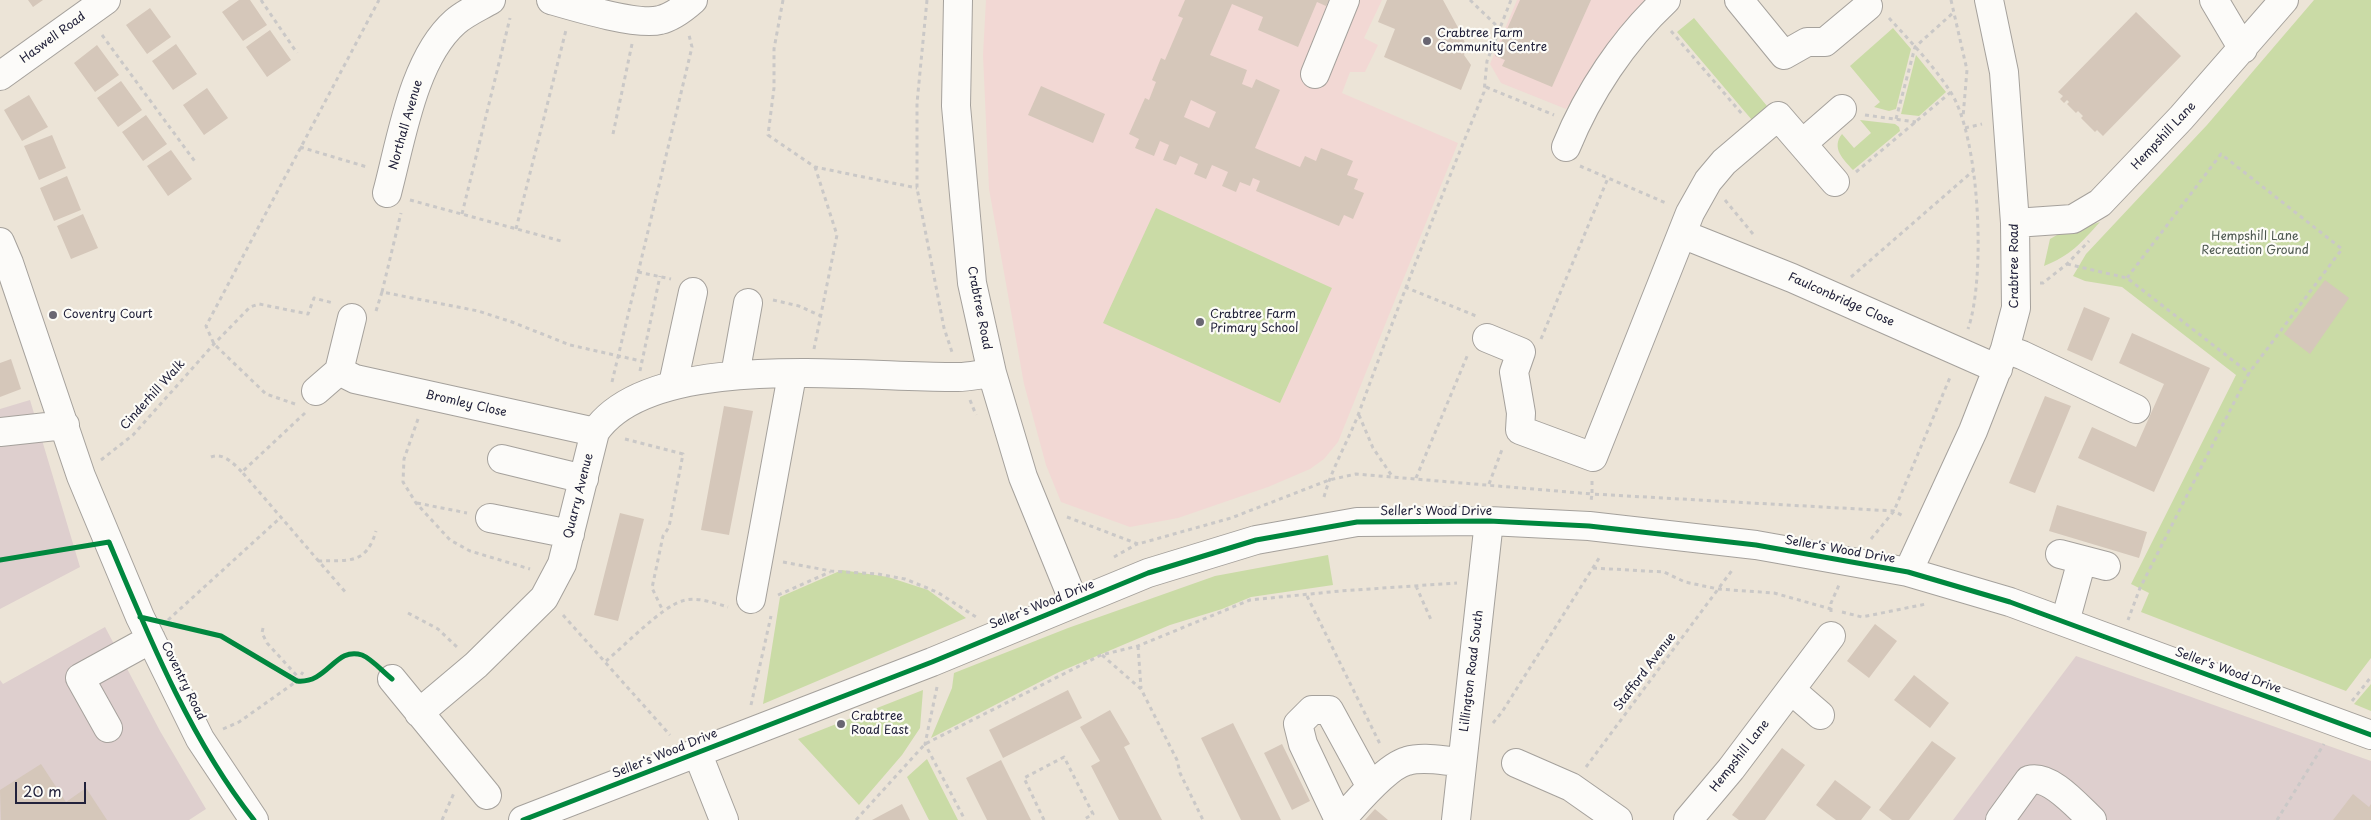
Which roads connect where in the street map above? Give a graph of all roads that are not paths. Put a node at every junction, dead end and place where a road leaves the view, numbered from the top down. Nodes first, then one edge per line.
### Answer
1 (958, 0) edge
2 (1345, 0) edge
3 (1739, 0) edge
4 (1989, 0) edge
5 (2214, 0) edge
6 (2284, 0) edge
7 (575, 4) edge
8 (502, 5) edge
9 (688, 5) edge
10 (1660, 6) edge
11 (96, 7) edge
12 (469, 7) edge
13 (1877, 10) road end
14 (2243, 49) junction
15 (1315, 74) dead end
16 (0, 76) edge
17 (1842, 109) road end
18 (1570, 136) road end
19 (1802, 143) junction
20 (1835, 182) road end
21 (394, 189) road end
22 (1686, 223) junction
23 (2015, 223) junction
24 (5, 253) edge
25 (693, 292) dead end
26 (748, 303) dead end
27 (353, 311) road end
28 (1479, 336) road end
29 (2001, 359) junction
30 (339, 371) junction
31 (992, 373) junction
32 (801, 374) junction
33 (735, 375) junction
34 (673, 384) junction
35 (316, 391) dead end
36 (2136, 409) dead end
37 (66, 425) junction
38 (601, 426) junction
39 (0, 432) edge
40 (502, 459) dead end
41 (584, 479) junction
42 (490, 518) road end
43 (1489, 521) junction
44 (570, 534) junction
45 (2083, 560) dead end
46 (1908, 572) junction
47 (1074, 602) junction
48 (758, 606) road end
49 (2065, 622) junction
50 (153, 626) junction
51 (1831, 636) road end
52 (392, 679) dead end
53 (1791, 690) junction
54 (419, 713) junction
55 (1820, 714) dead end
56 (108, 728) dead end
57 (2371, 735) edge
58 (692, 754) junction
59 (1461, 762) junction
60 (1516, 763) dead end
61 (1371, 787) junction
62 (487, 795) dead end
63 (254, 820) edge
64 (523, 820) edge
65 (724, 820) edge
66 (1340, 820) edge
67 (1456, 820) edge
68 (1618, 820) edge
69 (1688, 820) edge
70 (2000, 820) edge
71 (2092, 820) edge

1 - 31 street, Crabtree Road
2 - 15 street
3 - 13 street
4 - 23 street, Crabtree Road
5 - 14 street
6 - 14 street, Hempshill Lane
7 - 9 street
8 - 12 street, Northall Avenue
10 - 18 street
11 - 16 street, Haswell Road
12 - 21 street, Northall Avenue
14 - 23 street, Hempshill Lane
17 - 19 street
19 - 20 street
19 - 22 street
22 - 28 street
22 - 29 street, Faulconbridge Close
23 - 29 street, Crabtree Road
24 - 37 street, Coventry Road
25 - 34 street
26 - 33 street
27 - 30 street
29 - 36 street, Faulconbridge Close
29 - 46 street, Crabtree Road
30 - 35 street
30 - 38 street, Bromley Close
31 - 32 street
31 - 47 street, Crabtree Road
32 - 33 street
32 - 48 street
33 - 34 street
34 - 38 street
37 - 39 street
37 - 50 street, Coventry Road
38 - 41 street, Quarry Avenue
40 - 41 street
41 - 44 street, Quarry Avenue
42 - 44 street
43 - 46 street, Seller's Wood Drive
43 - 47 street, Seller's Wood Drive
43 - 59 street, Lillington Road South
44 - 54 street, Quarry Avenue
45 - 49 street
46 - 49 street, Seller's Wood Drive
47 - 58 street, Seller's Wood Drive
49 - 57 street, Seller's Wood Drive
50 - 56 street
50 - 63 street, Coventry Road
51 - 53 street, Hempshill Lane
52 - 54 street
53 - 55 street
53 - 69 street, Hempshill Lane
54 - 62 street
58 - 64 street, Seller's Wood Drive
58 - 65 street
59 - 61 street
59 - 67 street, Lillington Road South
60 - 68 street
61 - 66 street
61 - 66 street
70 - 71 street

